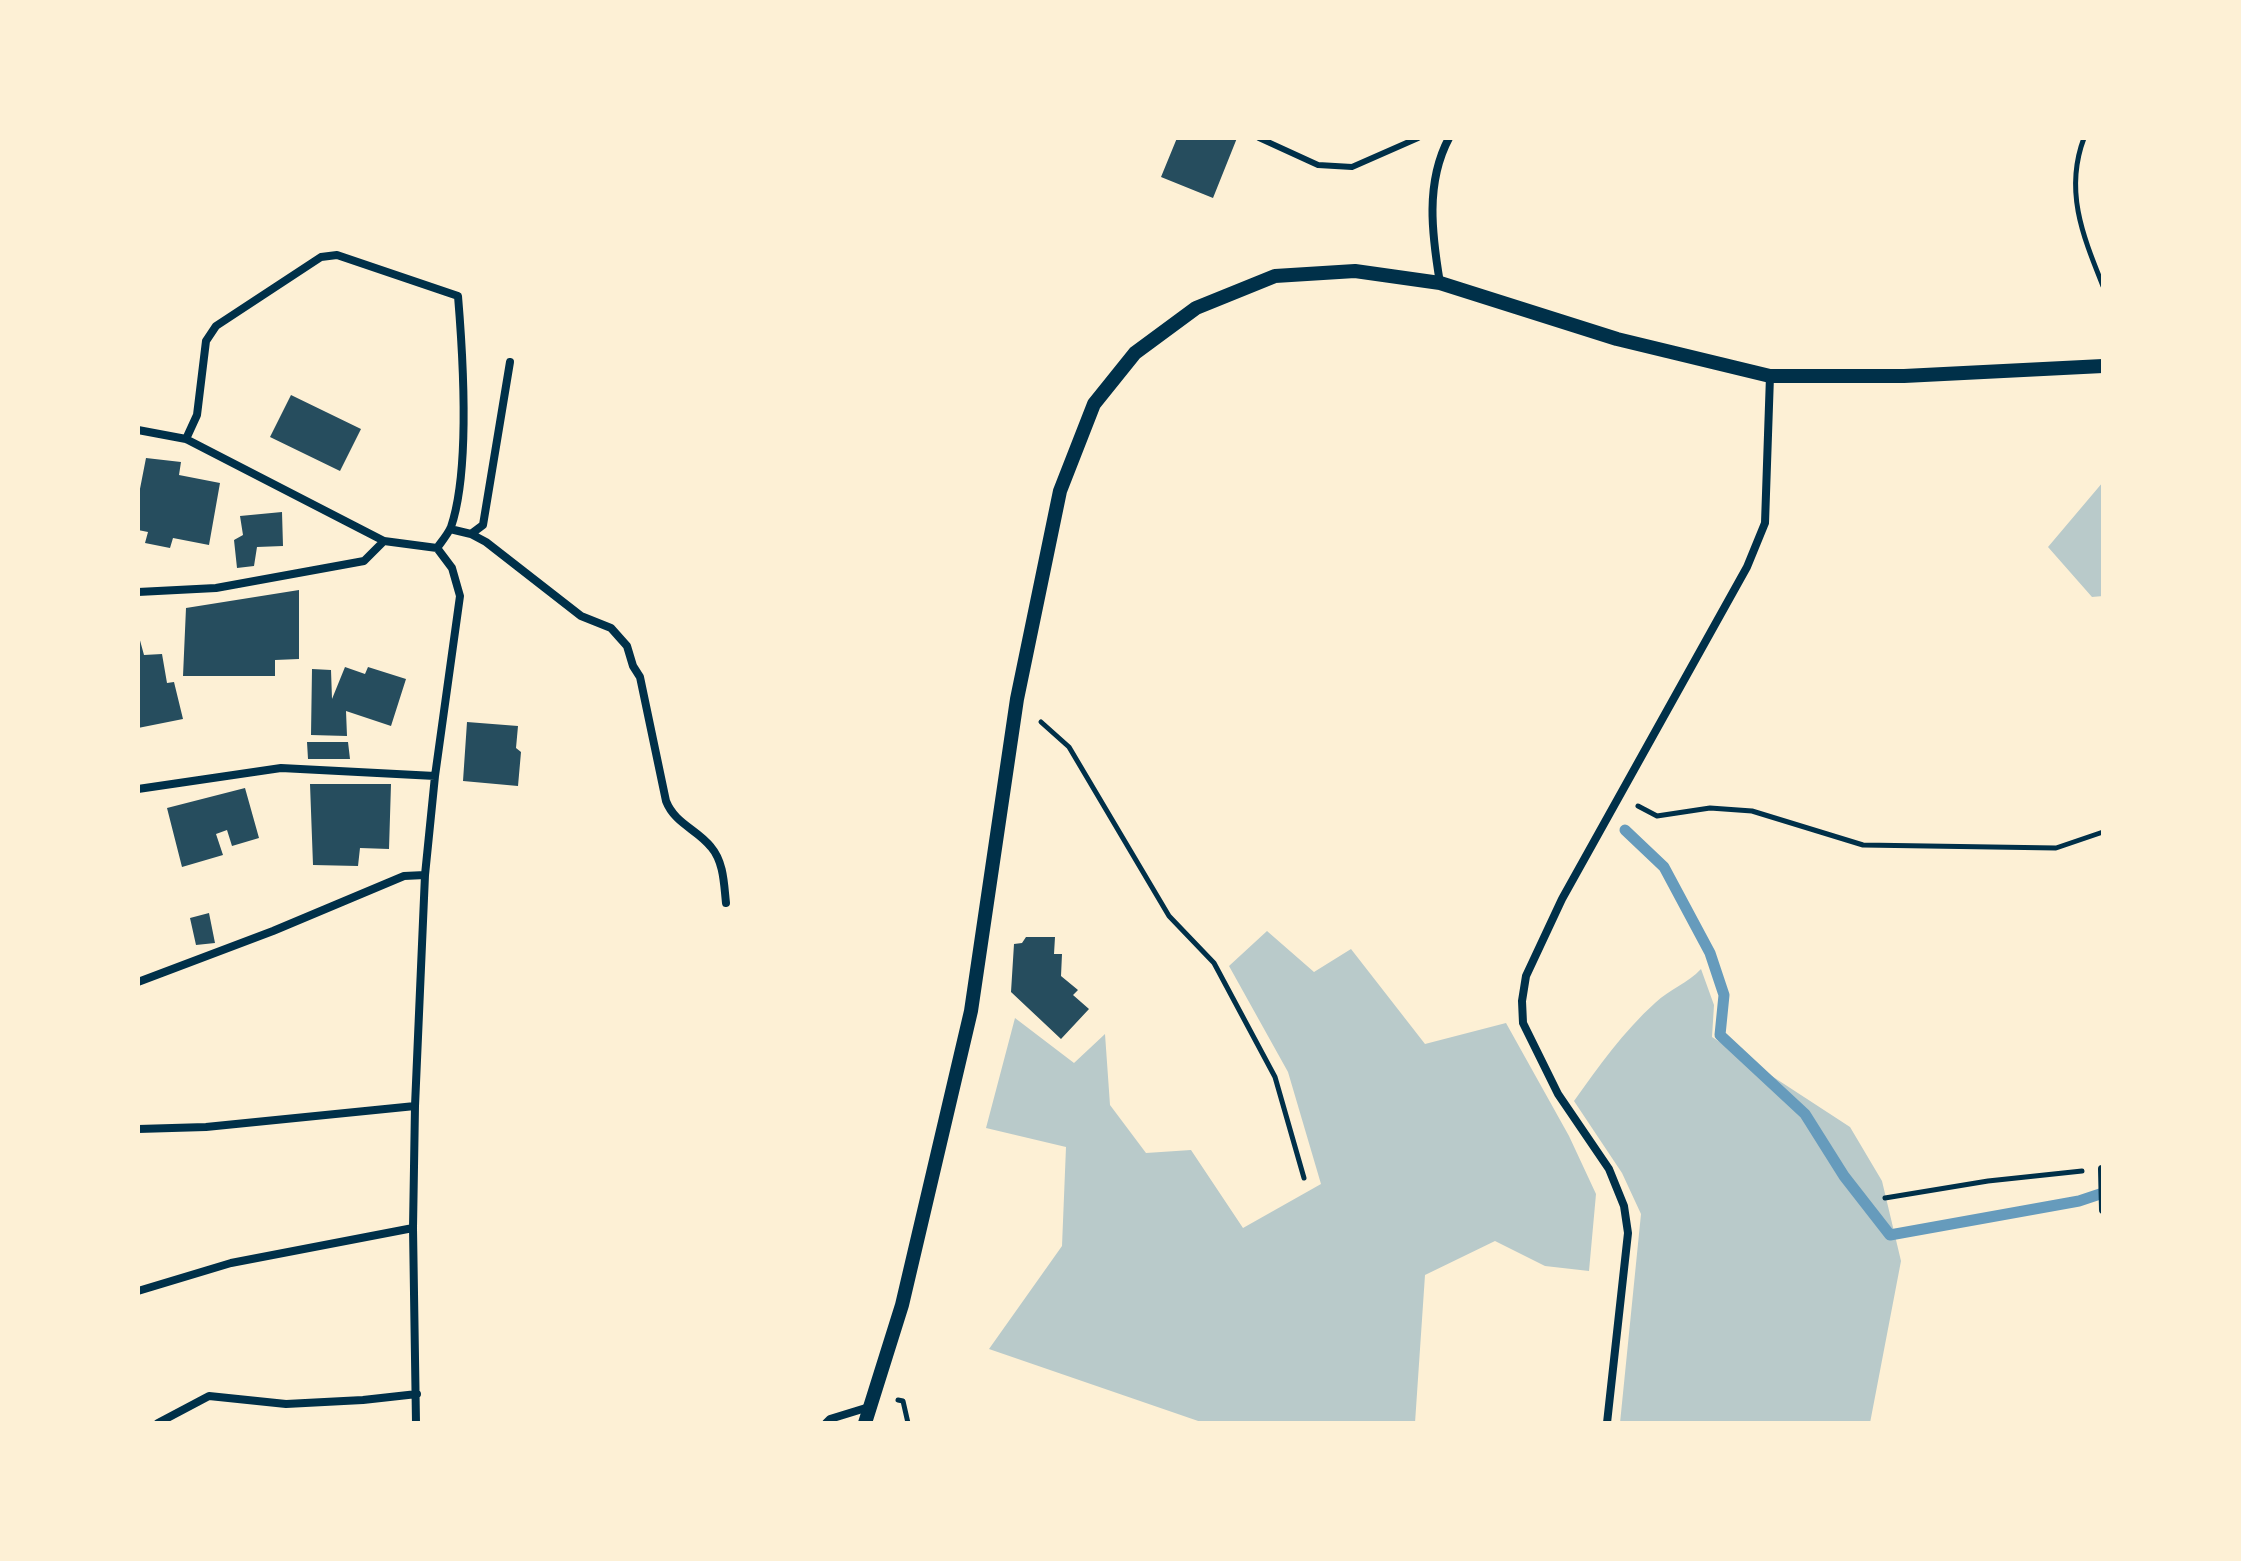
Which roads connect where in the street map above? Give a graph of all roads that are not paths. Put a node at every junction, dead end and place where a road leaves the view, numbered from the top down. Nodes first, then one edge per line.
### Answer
1 (1259, 138) edge
2 (1418, 138) edge
3 (1449, 138) edge
4 (1440, 283) junction
5 (510, 362) dead end
6 (2103, 366) edge
7 (1770, 376) junction
8 (138, 430) edge
9 (186, 439) junction
10 (450, 529) junction
11 (471, 534) junction
12 (384, 541) junction
13 (437, 548) junction
14 (138, 592) edge
15 (435, 776) junction
16 (138, 789) edge
17 (425, 875) junction
18 (726, 903) dead end
19 (138, 982) edge
20 (415, 1106) junction
21 (138, 1129) edge
22 (2102, 1170) edge
23 (2103, 1202) edge
24 (2103, 1210) edge
25 (413, 1228) junction
26 (138, 1291) edge
27 (417, 1394) junction
28 (870, 1407) junction
29 (158, 1423) edge
30 (416, 1423) edge
31 (826, 1423) edge
32 (865, 1423) edge
33 (1607, 1423) edge

1 - 2 lane
3 - 4 street
4 - 7 street
4 - 28 street
5 - 11 street
6 - 7 street
7 - 33 street
8 - 9 street
9 - 10 street
9 - 12 street
10 - 11 street
10 - 13 street
11 - 18 street
12 - 13 street
12 - 14 street
13 - 15 street
15 - 16 street
15 - 17 street
17 - 19 street
17 - 20 street
20 - 21 street
20 - 25 street
22 - 23 street
23 - 24 street
25 - 26 street
25 - 27 street
27 - 29 street
27 - 30 street
28 - 31 street
28 - 32 street

